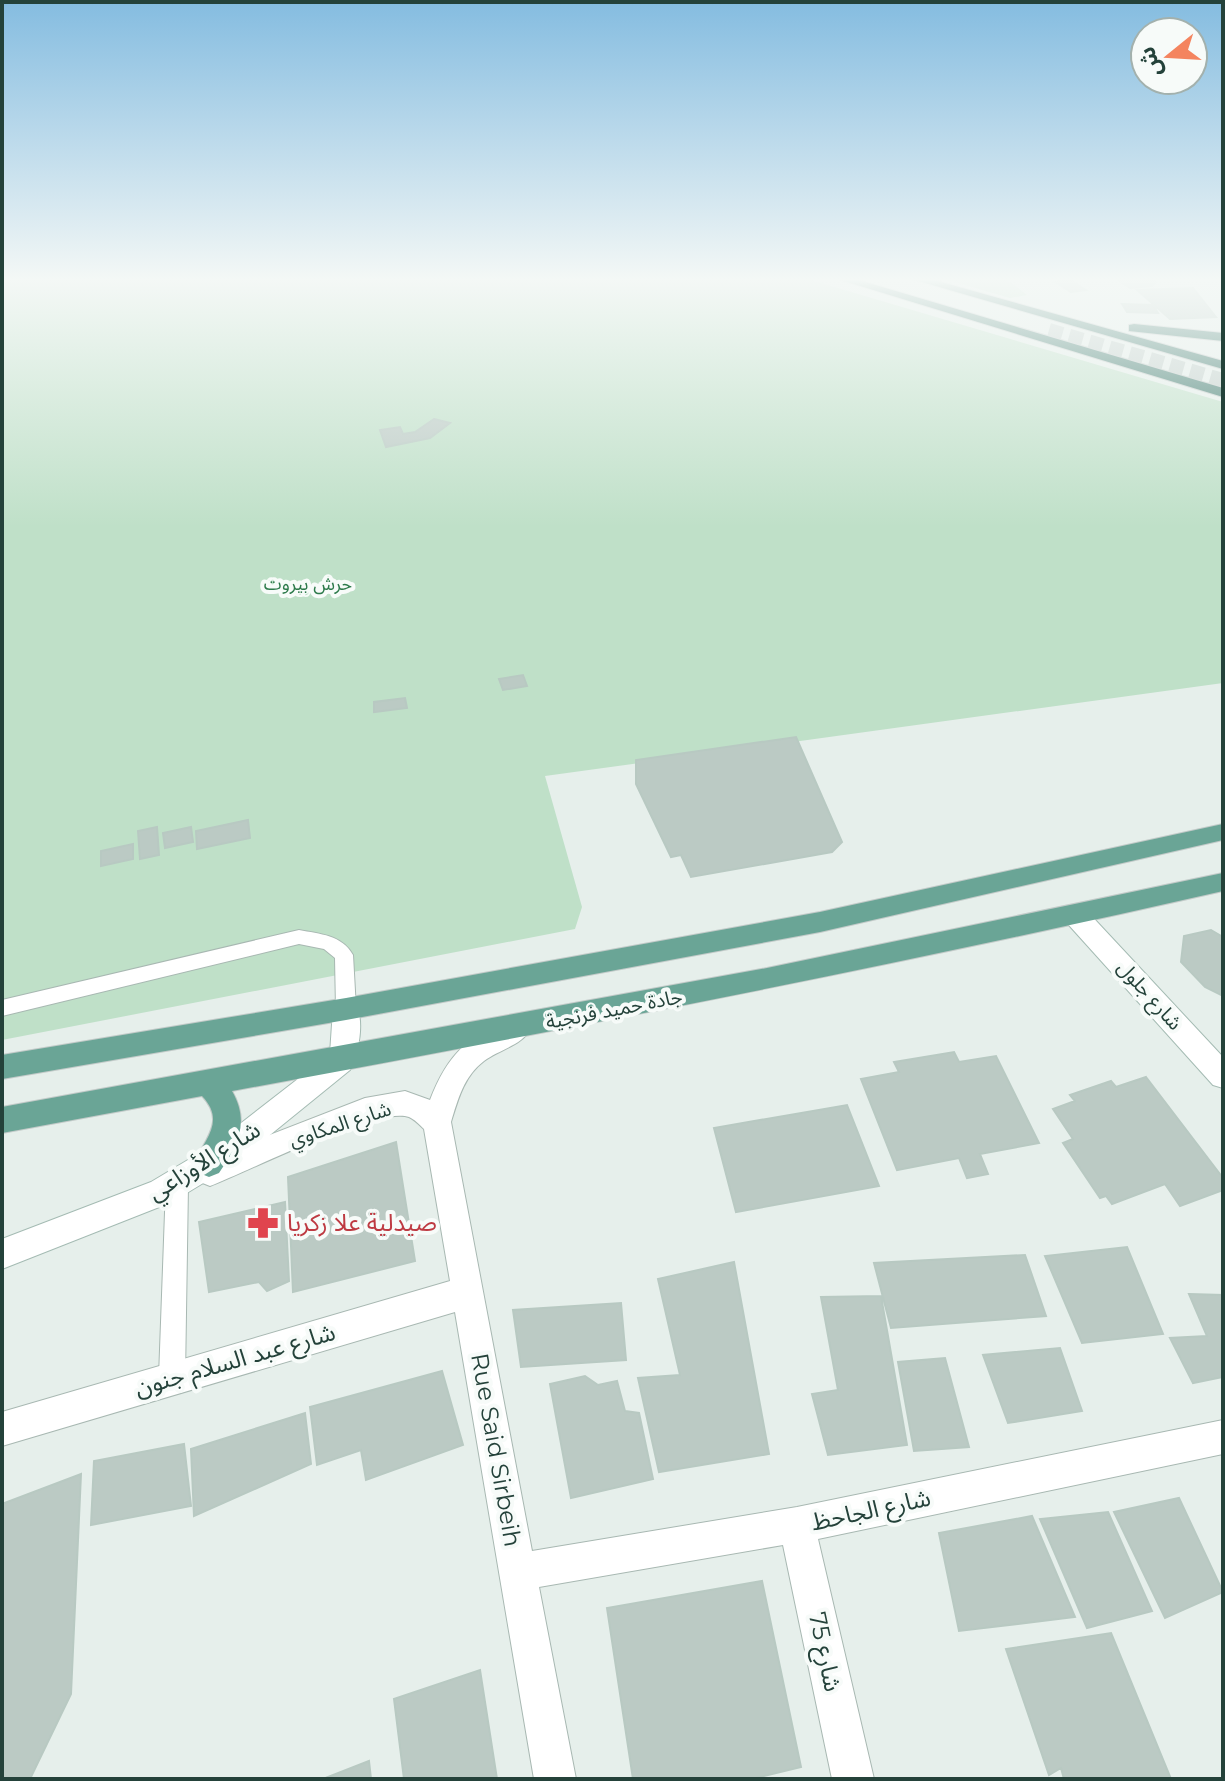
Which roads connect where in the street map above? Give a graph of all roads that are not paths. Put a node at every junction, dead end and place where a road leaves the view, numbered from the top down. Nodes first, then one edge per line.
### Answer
1 (1113, 361) edge
2 (1138, 361) edge
3 (1200, 361) edge
4 (1220, 361) edge
5 (1204, 362) junction
6 (1223, 386) edge
7 (1223, 393) edge
8 (1223, 832) edge
9 (1223, 882) edge
10 (1076, 916) junction
11 (2, 1008) edge
12 (346, 1009) junction
13 (520, 1028) junction
14 (340, 1062) junction
15 (2, 1067) edge
16 (1223, 1076) edge
17 (207, 1083) junction
18 (2, 1120) edge
19 (437, 1122) junction
20 (209, 1163) junction
21 (169, 1188) junction
22 (2, 1254) edge
23 (468, 1292) junction
24 (172, 1377) junction
25 (2, 1429) edge
26 (1223, 1437) edge
27 (797, 1525) junction
28 (518, 1572) junction
29 (555, 1779) edge
30 (853, 1779) edge

1 - 7 highway
2 - 5 highway
3 - 5 highway
4 - 5 highway
5 - 6 highway
8 - 12 main road
9 - 10 main road, جادة حميد فرنجية
10 - 13 main road, جادة حميد فرنجية
10 - 16 street, شارع جلول
11 - 12 lane
12 - 14 street
12 - 15 main road
13 - 14 main road, جادة حميد فرنجية
13 - 19 street
14 - 17 main road, جادة حميد فرنجية
14 - 20 street, شارع الأوزاعي
17 - 18 main road, جادة حميد فرنجية
17 - 20 main road
19 - 21 street, شارع المكاوي
19 - 23 street, Rue Said Sirbeih
20 - 21 street, شارع الأوزاعي
21 - 22 street, شارع الأوزاعي
21 - 24 lane
23 - 24 street, شارع عبد السلام جنون
23 - 28 street, Rue Said Sirbeih
24 - 25 street, شارع عبد السلام جنون
26 - 27 street, شارع الجاحظ
27 - 28 street, شارع الجاحظ
27 - 30 street, شارع 75
28 - 29 street, Rue Said Sirbeih

